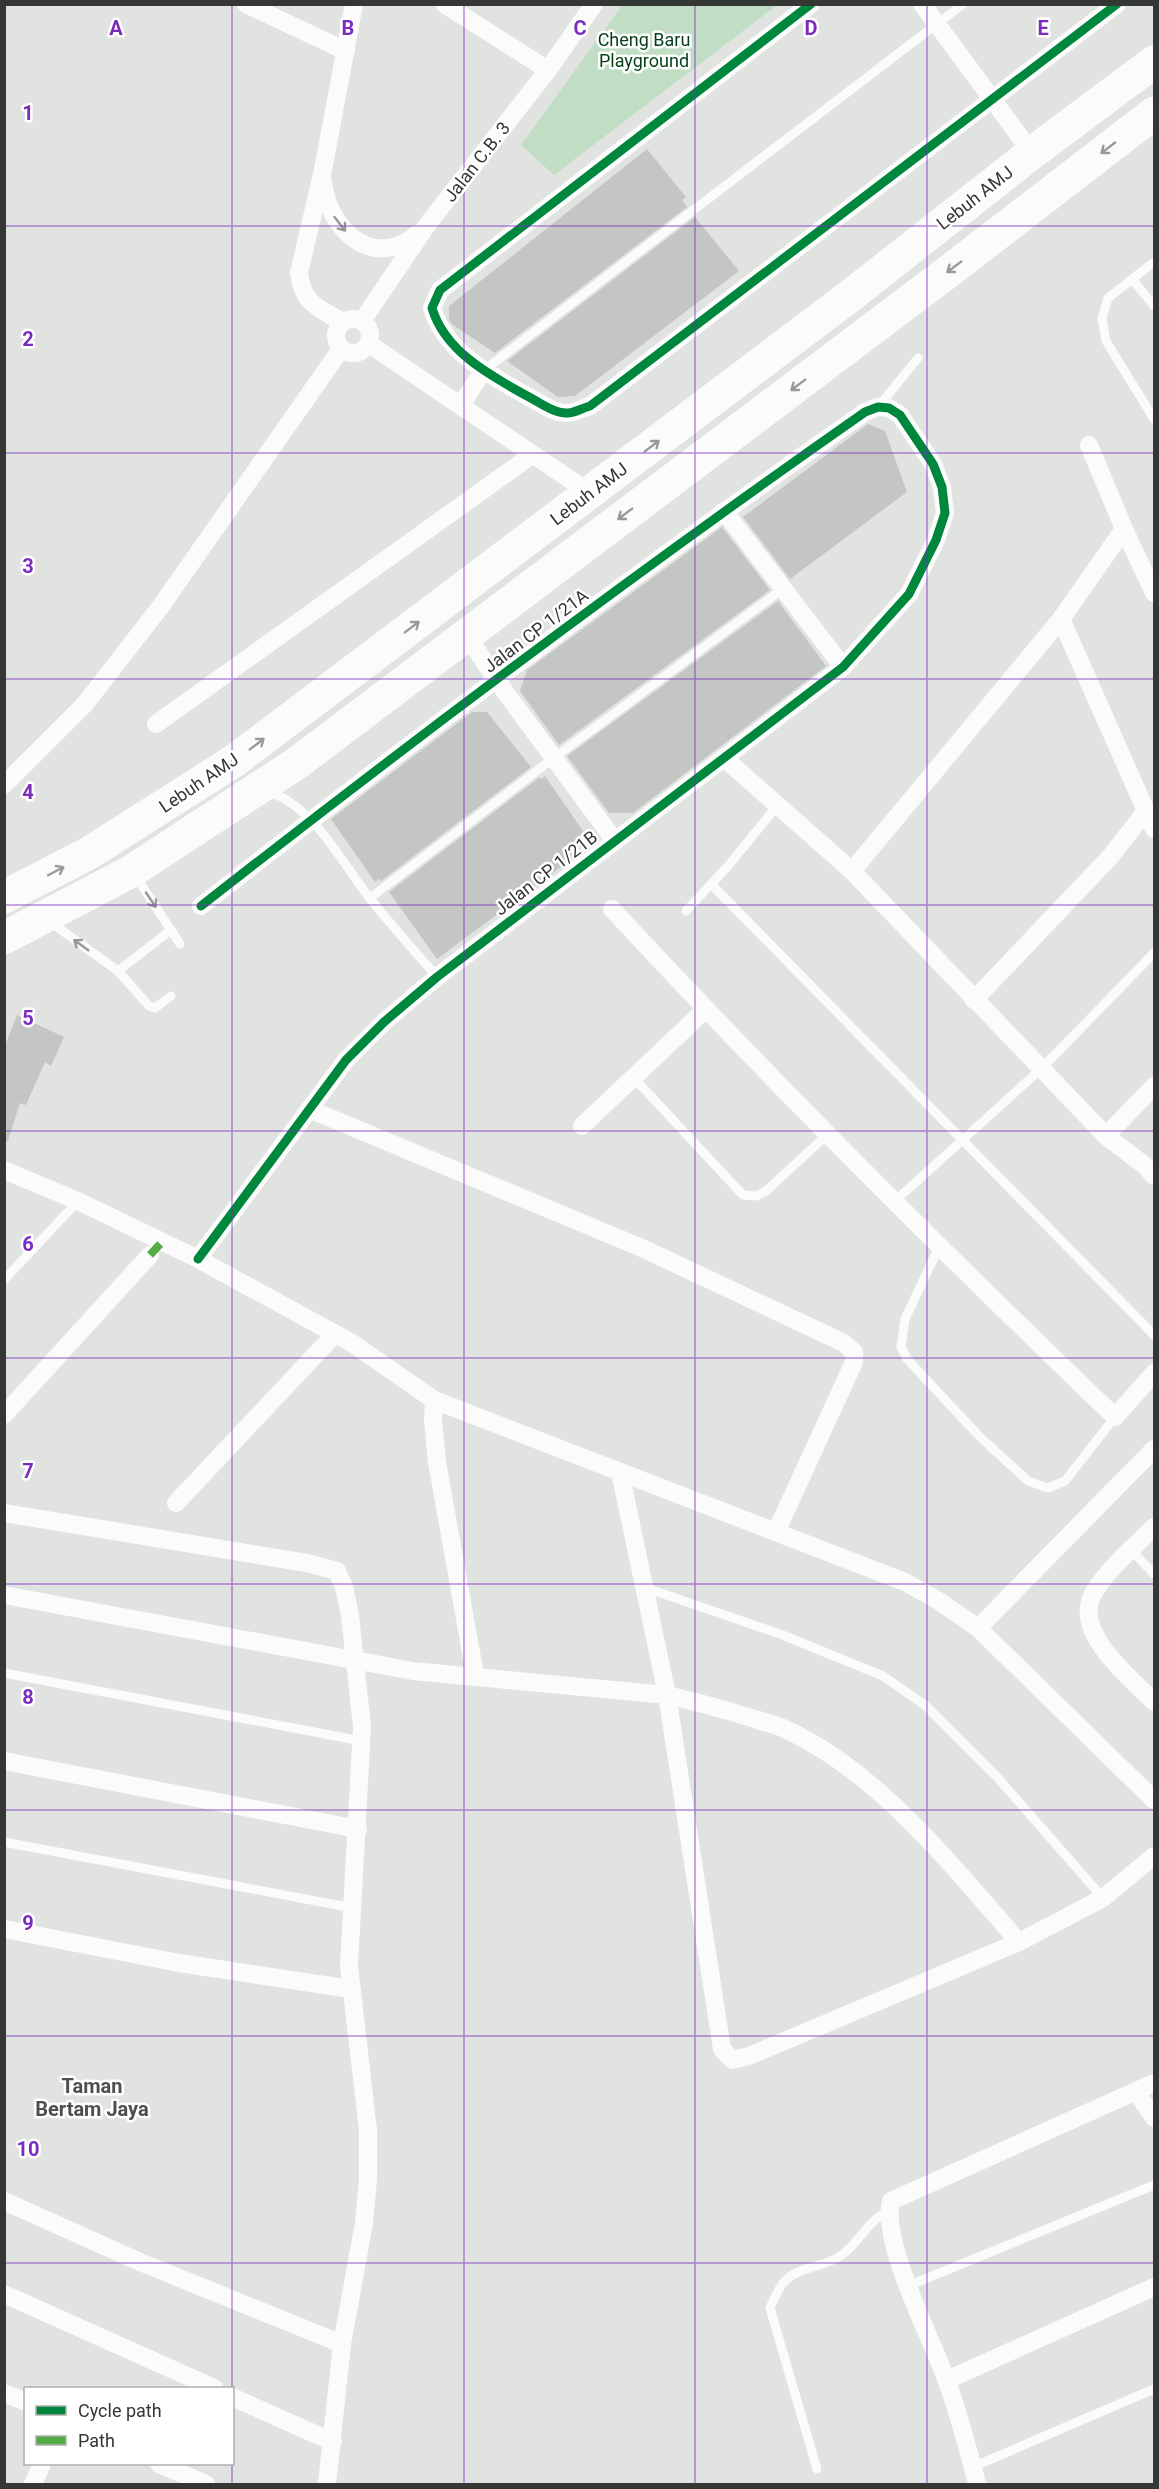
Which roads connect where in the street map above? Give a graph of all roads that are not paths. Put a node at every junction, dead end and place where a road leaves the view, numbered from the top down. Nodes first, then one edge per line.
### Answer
1 (246, 4) edge
2 (354, 4) edge
3 (444, 4) edge
4 (594, 4) edge
5 (812, 4) edge
6 (922, 4) edge
7 (963, 4) edge
8 (1117, 4) edge
9 (936, 24) junction
10 (346, 51) junction
11 (1155, 62) edge
12 (549, 70) junction
13 (993, 101) junction
14 (1155, 113) edge
15 (1032, 153) junction
16 (323, 170) junction
17 (427, 225) junction
18 (1155, 262) edge
19 (1133, 280) junction
20 (1155, 306) edge
21 (362, 321) junction
22 (342, 322) junction
23 (369, 344) junction
24 (341, 349) junction
25 (918, 358) dead end
26 (483, 371) junction
27 (461, 405) junction
28 (878, 407) junction
29 (1155, 419) edge
30 (1089, 445) dead end
31 (532, 455) junction
32 (590, 493) junction
33 (724, 511) junction
34 (1124, 529) junction
35 (784, 588) junction
36 (1155, 593) edge
37 (1061, 619) junction
38 (466, 634) junction
39 (843, 667) junction
40 (497, 681) junction
41 (156, 724) dead end
42 (555, 757) junction
43 (724, 758) junction
44 (4, 785) edge
45 (256, 789) junction
46 (777, 806) junction
47 (1146, 811) junction
48 (311, 820) junction
49 (1155, 829) edge
50 (615, 841) junction
51 (132, 871) junction
52 (852, 871) junction
53 (711, 884) junction
54 (4, 897) edge
55 (370, 898) junction
56 (201, 906) dead end
57 (612, 909) dead end
58 (686, 911) dead end
59 (45, 918) junction
60 (171, 930) junction
61 (4, 938) edge
62 (180, 944) dead end
63 (1155, 952) edge
64 (118, 971) junction
65 (437, 977) junction
66 (171, 996) dead end
67 (974, 1000) junction
68 (706, 1009) junction
69 (1042, 1068) junction
70 (633, 1077) junction
71 (1155, 1086) edge
72 (309, 1110) junction
73 (582, 1126) dead end
74 (829, 1133) junction
75 (1106, 1136) junction
76 (962, 1139) junction
77 (4, 1170) edge
78 (1155, 1176) edge
79 (78, 1201) junction
80 (895, 1201) junction
81 (939, 1247) junction
82 (150, 1255) dead end
83 (198, 1259) junction
84 (4, 1280) edge
85 (335, 1334) junction
86 (1155, 1335) edge
87 (1155, 1373) edge
88 (434, 1400) junction
89 (4, 1415) edge
90 (1115, 1417) junction
91 (1155, 1449) edge
92 (620, 1472) junction
93 (176, 1503) dead end
94 (4, 1513) edge
95 (1155, 1527) edge
96 (776, 1532) junction
97 (1131, 1550) junction
98 (1155, 1574) edge
99 (646, 1588) junction
100 (4, 1595) edge
101 (978, 1628) junction
102 (357, 1661) junction
103 (4, 1673) edge
104 (475, 1675) junction
105 (667, 1695) junction
106 (1155, 1702) edge
107 (362, 1741) junction
108 (4, 1761) edge
109 (1155, 1800) edge
110 (358, 1829) junction
111 (4, 1842) edge
112 (1155, 1856) edge
113 (1103, 1898) junction
114 (353, 1908) junction
115 (4, 1929) edge
116 (1019, 1942) junction
117 (351, 1989) junction
118 (1155, 2083) edge
119 (1136, 2092) junction
120 (1155, 2118) edge
121 (1155, 2185) edge
122 (4, 2202) edge
123 (888, 2211) junction
124 (908, 2286) junction
125 (1155, 2287) edge
126 (4, 2294) edge
127 (342, 2344) junction
128 (947, 2380) junction
129 (211, 2387) edge
130 (1155, 2389) edge
131 (4, 2393) edge
132 (234, 2398) edge
133 (24, 2401) edge
134 (333, 2442) junction
135 (41, 2465) edge
136 (163, 2465) edge
137 (817, 2469) dead end
138 (975, 2476) edge
139 (33, 2484) edge
140 (206, 2484) edge
141 (327, 2484) edge

1 - 10 street
2 - 10 street
3 - 12 street
4 - 12 street, Jalan C.B. 3
5 - 26 street
6 - 9 street
7 - 9 lane
8 - 13 street
9 - 13 street
9 - 26 lane
10 - 16 street
11 - 15 highway, Lebuh AMJ
12 - 17 street, Jalan C.B. 3
13 - 15 street
13 - 26 street
14 -> 38 highway, Lebuh AMJ
32 -> 15 highway, Lebuh AMJ
16 -> 17 street
16 - 22 street
17 - 21 street, Jalan C.B. 3
18 - 19 lane
19 - 20 lane
19 - 29 lane
21 - 22 street
21 - 23 street
22 - 24 street
23 - 24 street
23 - 27 street
24 - 44 street
25 - 28 lane
26 - 27 street
27 - 31 street
28 - 33 street, Jalan CP 1/21A
28 - 39 street, Jalan CP 1/21B
30 - 34 street
31 - 32 street
31 - 41 street
54 -> 32 highway, Lebuh AMJ
33 - 35 street
33 - 40 street, Jalan CP 1/21A
34 - 36 street
34 - 37 street
35 - 39 street
35 - 42 lane
37 - 47 street
37 - 52 street
38 - 40 street
38 - 45 highway, Lebuh AMJ
39 - 43 street, Jalan CP 1/21B
40 - 42 street
40 - 48 street, Jalan CP 1/21A
42 - 50 street
42 - 55 lane
43 - 46 street
43 - 50 street, Jalan CP 1/21B
45 - 48 lane
45 - 51 highway, Lebuh AMJ
46 - 52 street
46 - 53 lane
47 - 49 street
47 - 67 street
48 - 55 lane
48 - 56 street, Jalan CP 1/21A
50 - 65 street, Jalan CP 1/21B
51 - 59 highway, Lebuh AMJ
51 -> 60 lane
52 - 67 street
53 - 58 lane
53 - 76 lane
55 - 65 lane
57 - 68 street
59 - 61 highway, Lebuh AMJ
64 -> 59 lane
60 - 62 lane
60 - 64 lane
63 - 69 lane
64 - 66 lane
65 - 72 street, Jalan CP 1/21B
67 - 69 street
68 - 70 street
68 - 74 street
69 - 75 street
69 - 76 lane
70 - 73 street
70 - 74 lane
71 - 75 street
72 - 83 street, Jalan CP 1/21B
72 - 96 street
74 - 80 street
75 - 78 street
76 - 80 lane
76 - 86 lane
77 - 79 street
79 - 83 street
79 - 84 lane
80 - 81 street
81 - 90 street
81 - 90 lane
82 - 89 street
83 - 85 street
85 - 88 street
85 - 93 street
87 - 90 street
88 - 92 street
88 - 104 street
91 - 101 street
92 - 96 street
92 - 99 street
94 - 102 street
95 - 97 street
96 - 101 street
97 - 98 lane
97 - 106 street
99 - 105 street
99 - 113 lane
100 - 102 street
101 - 109 street
102 - 104 street
102 - 107 street
103 - 107 lane
104 - 105 street
105 - 116 street
105 - 116 street
107 - 110 street
108 - 110 street
110 - 114 street
111 - 114 lane
112 - 113 street
113 - 116 street
114 - 117 street
115 - 117 street
117 - 127 street
118 - 119 street
119 - 120 street
119 - 123 street
121 - 124 lane
122 - 127 street
123 - 124 street
123 - 137 lane
124 - 128 street
125 - 128 street
126 - 129 street
127 - 134 street
128 - 138 street
130 - 138 lane
131 - 133 street
132 - 134 street
134 - 141 street
135 - 139 street
136 - 140 street

